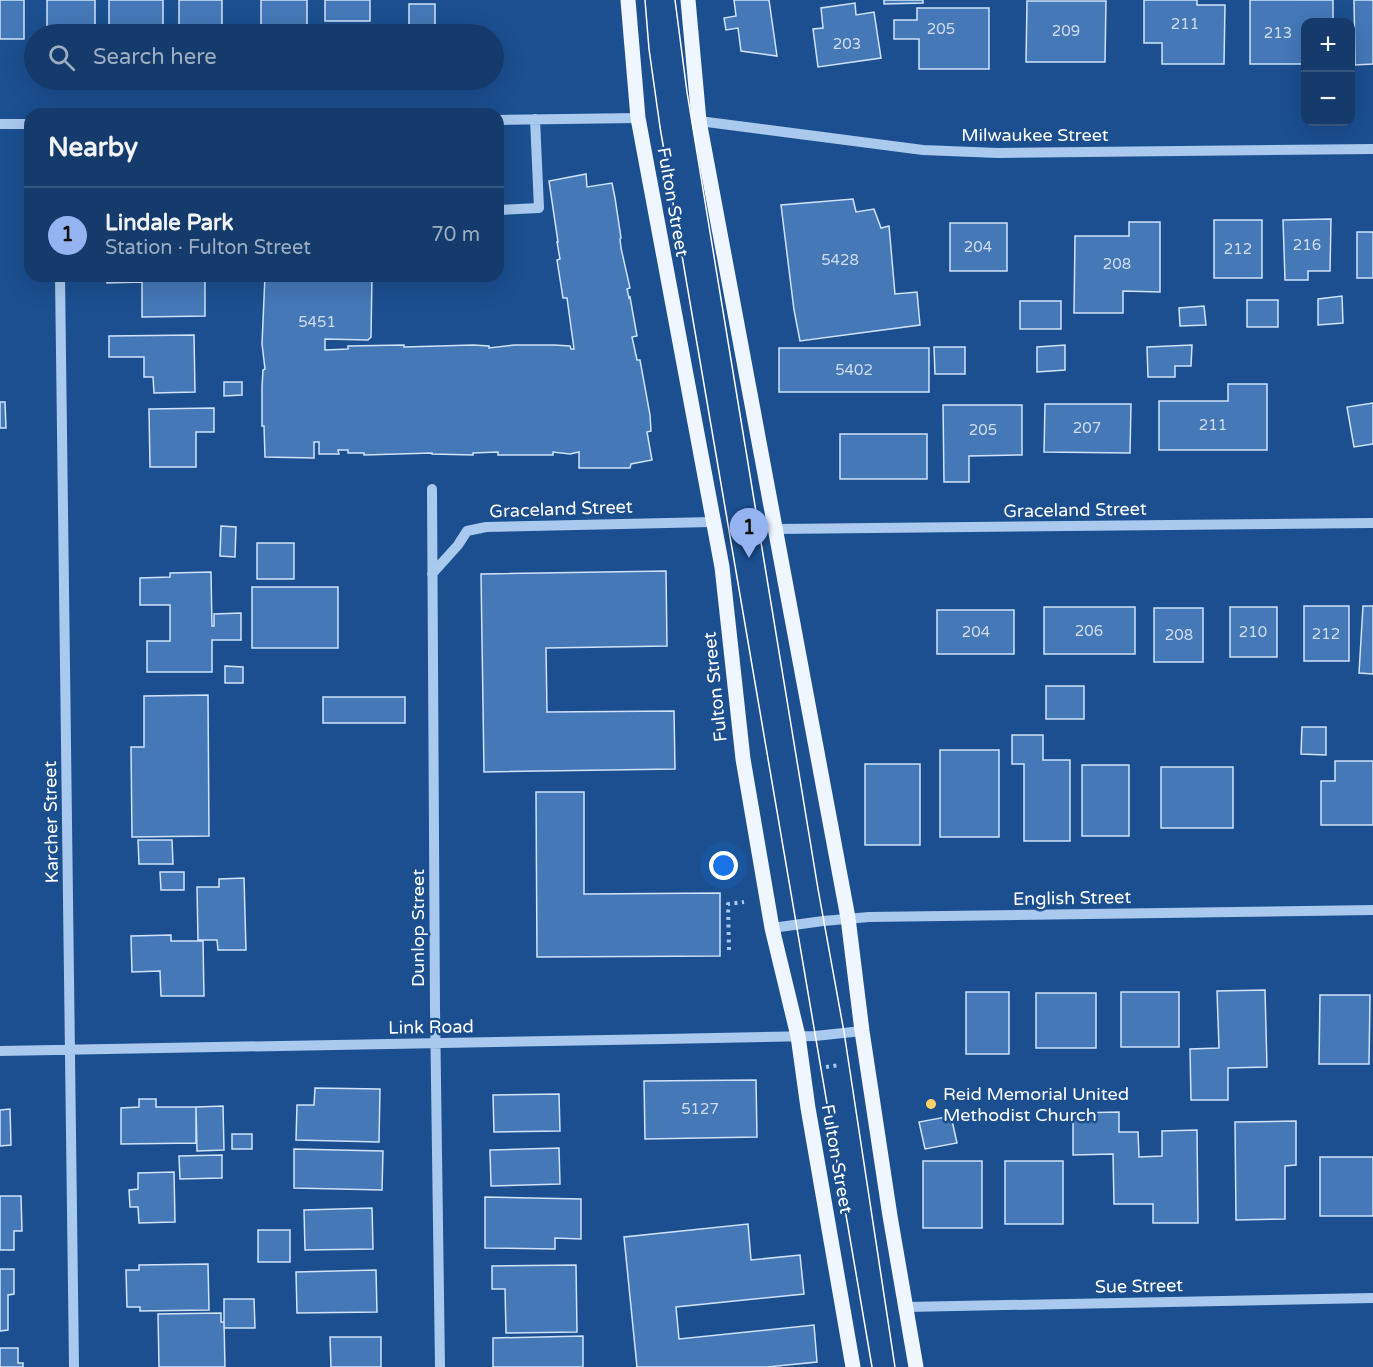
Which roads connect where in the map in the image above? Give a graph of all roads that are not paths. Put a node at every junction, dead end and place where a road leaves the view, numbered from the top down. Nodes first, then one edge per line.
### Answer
1 (628, 0) edge
2 (688, 0) edge
3 (638, 118) junction
4 (504, 120) edge
5 (535, 120) junction
6 (699, 121) junction
7 (0, 124) edge
8 (24, 124) edge
9 (1373, 149) edge
10 (504, 210) edge
11 (60, 282) edge
12 (432, 489) dead end
13 (713, 522) junction
14 (1373, 523) edge
15 (777, 529) junction
16 (432, 574) junction
17 (1373, 910) edge
18 (848, 918) junction
19 (772, 928) junction
20 (862, 1031) junction
21 (798, 1036) junction
22 (435, 1044) junction
23 (70, 1049) junction
24 (0, 1051) edge
25 (1373, 1298) edge
26 (906, 1307) junction
27 (74, 1367) edge
28 (440, 1367) edge
29 (853, 1367) edge
30 (916, 1367) edge

1 - 3 main road, Fulton Street
2 - 6 main road
3 - 5 street
3 - 13 main road, Fulton Street
4 - 5 street
5 - 10 street
6 - 9 street, Milwaukee Street
6 - 15 main road
7 - 8 street
11 - 23 street, Karcher Street
12 - 16 street, Dunlop Street
13 - 16 street, Graceland Street
13 - 19 main road, Fulton Street
14 - 15 street, Graceland Street
15 - 18 main road
16 - 22 street, Dunlop Street
17 - 18 street, English Street
18 - 19 street, English Street
18 - 20 main road
19 - 21 main road, Fulton Street
20 - 21 street, Link Road
20 - 26 main road
21 - 22 street, Link Road
21 - 29 main road, Fulton Street
22 - 23 street, Link Road
22 - 28 street, Dunlop Street
23 - 24 street, Link Road
23 - 27 street, Karcher Street
25 - 26 street, Sue Street
26 - 30 main road

